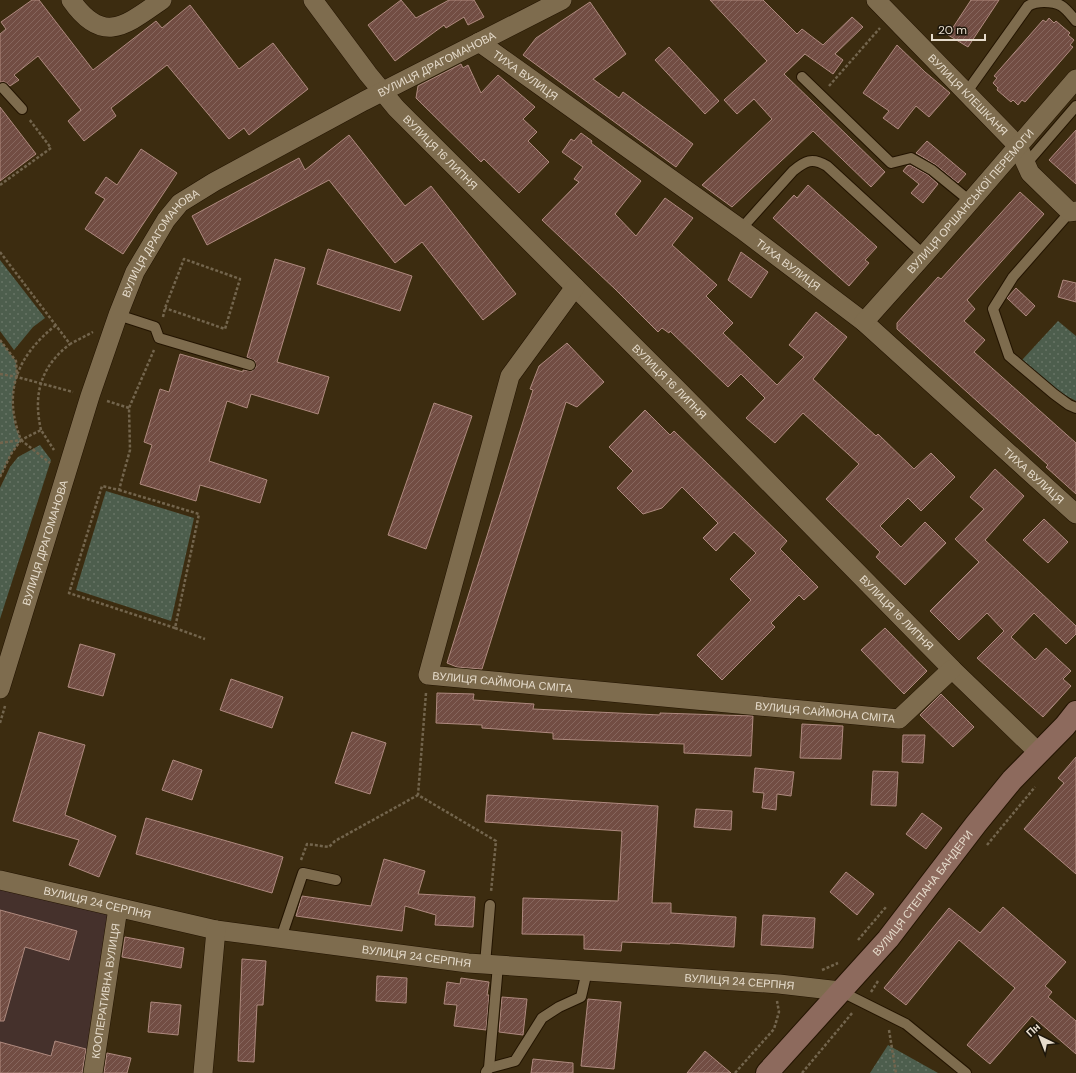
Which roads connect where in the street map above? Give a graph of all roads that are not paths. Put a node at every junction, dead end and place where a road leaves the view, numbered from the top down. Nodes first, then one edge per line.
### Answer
1 (71, 0) edge
2 (162, 0) edge
3 (313, 0) edge
4 (562, 0) edge
5 (876, 0) edge
6 (1076, 21) edge
7 (479, 42) junction
8 (802, 76) dead end
9 (1076, 79) edge
10 (3, 88) dead end
11 (383, 92) junction
12 (966, 93) junction
13 (1076, 106) edge
14 (22, 109) road end
15 (1018, 146) junction
16 (1026, 164) junction
17 (970, 202) junction
18 (1073, 212) edge
19 (741, 229) junction
20 (924, 255) junction
21 (575, 287) junction
22 (116, 318) junction
23 (864, 322) junction
24 (250, 365) dead end
25 (1076, 408) edge
26 (1076, 514) edge
27 (952, 669) junction
28 (4, 695) edge
29 (1076, 712) edge
30 (1038, 752) junction
31 (0, 880) edge
32 (336, 880) dead end
33 (490, 904) road end
34 (118, 908) junction
35 (216, 930) junction
36 (281, 938) junction
37 (492, 964) junction
38 (587, 971) junction
39 (840, 990) junction
40 (487, 1070) edge
41 (94, 1073) edge
42 (203, 1073) edge
43 (767, 1073) edge
44 (966, 1073) edge

1 - 2 street
3 - 11 street, ВУЛИЦЯ 16 ЛИПНЯ
4 - 7 street, ВУЛИЦЯ ДРАГОМАНОВА
5 - 12 street, ВУЛИЦЯ КЛЕШКАНЯ
6 - 12 lane
7 - 11 street, ВУЛИЦЯ ДРАГОМАНОВА
7 - 19 street, ТИХА ВУЛИЦЯ
8 - 17 lane
9 - 15 street, ВУЛИЦЯ ОРШАНСЬКОЇ ПЕРЕМОГИ
10 - 14 lane
11 - 21 street, ВУЛИЦЯ 16 ЛИПНЯ
11 - 22 street, ВУЛИЦЯ ДРАГОМАНОВА
12 - 15 street, ВУЛИЦЯ КЛЕШКАНЯ
13 - 16 lane
15 - 16 street, ВУЛИЦЯ КЛЕШКАНЯ
15 - 17 street, ВУЛИЦЯ ОРШАНСЬКОЇ ПЕРЕМОГИ
16 - 18 street, ВУЛИЦЯ КЛЕШКАНЯ
17 - 20 street, ВУЛИЦЯ ОРШАНСЬКОЇ ПЕРЕМОГИ
18 - 25 lane
19 - 20 lane
19 - 23 street, ТИХА ВУЛИЦЯ
20 - 23 street, ВУЛИЦЯ ОРШАНСЬКОЇ ПЕРЕМОГИ
21 - 27 street, ВУЛИЦЯ 16 ЛИПНЯ
21 - 27 street, ВУЛИЦЯ САЙМОНА СМІТА
22 - 24 lane
22 - 28 street, ВУЛИЦЯ ДРАГОМАНОВА
23 - 26 street, ТИХА ВУЛИЦЯ
27 - 30 street, ВУЛИЦЯ 16 ЛИПНЯ
29 - 30 main road, ВУЛИЦЯ СТЕПАНА БАНДЕРИ
30 - 39 main road, ВУЛИЦЯ СТЕПАНА БАНДЕРИ
31 - 34 street, ВУЛИЦЯ 24 СЕРПНЯ
32 - 36 lane
33 - 37 lane
34 - 35 street, ВУЛИЦЯ 24 СЕРПНЯ
34 - 41 street, КООПЕРАТИВНА ВУЛИЦЯ
35 - 36 street, ВУЛИЦЯ 24 СЕРПНЯ
35 - 42 street
36 - 37 street, ВУЛИЦЯ 24 СЕРПНЯ
37 - 38 street, ВУЛИЦЯ 24 СЕРПНЯ
37 - 40 lane
38 - 39 street, ВУЛИЦЯ 24 СЕРПНЯ
38 - 40 lane
39 - 43 main road, ВУЛИЦЯ СТЕПАНА БАНДЕРИ
39 - 44 lane

